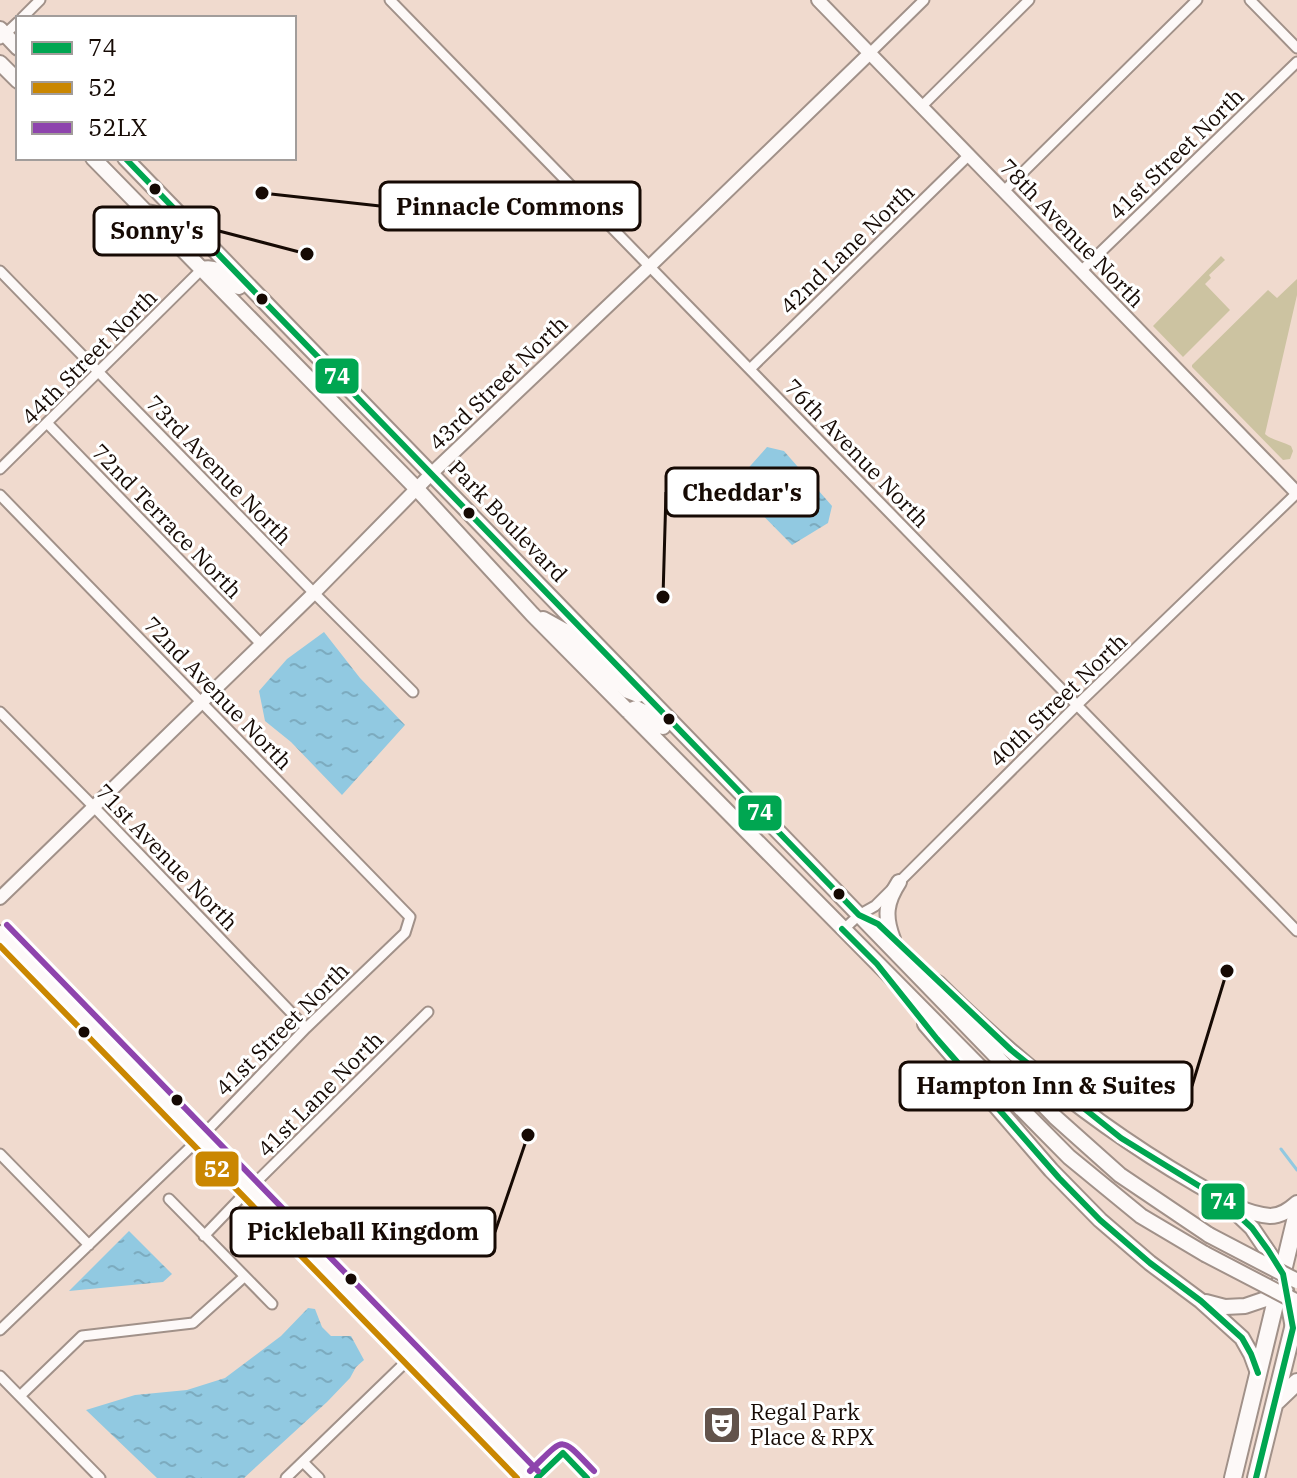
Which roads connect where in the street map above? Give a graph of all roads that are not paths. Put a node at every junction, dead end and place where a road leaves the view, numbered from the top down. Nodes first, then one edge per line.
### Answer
1 (40, 0) edge
2 (390, 0) edge
3 (818, 0) edge
4 (924, 0) edge
5 (1029, 0) edge
6 (1197, 0) edge
7 (1250, 0) edge
8 (24, 16) edge
9 (1297, 48) edge
10 (870, 53) junction
11 (1297, 62) edge
12 (0, 63) edge
13 (16, 79) edge
14 (922, 106) junction
15 (969, 155) junction
16 (95, 160) edge
17 (127, 160) edge
18 (1004, 191) junction
19 (146, 212) junction
20 (201, 236) junction
21 (650, 266) junction
22 (202, 269) junction
23 (0, 271) edge
24 (1081, 271) junction
25 (255, 291) junction
26 (750, 369) junction
27 (99, 373) junction
28 (48, 424) junction
29 (0, 469) edge
30 (432, 473) junction
31 (417, 489) junction
32 (1297, 493) edge
33 (0, 495) edge
34 (314, 593) junction
35 (532, 614) junction
36 (261, 644) junction
37 (642, 691) junction
38 (413, 692) dead end
39 (202, 702) junction
40 (1077, 705) junction
41 (628, 711) junction
42 (0, 712) edge
43 (94, 807) junction
44 (764, 816) junction
45 (899, 882) junction
46 (0, 898) edge
47 (859, 915) junction
48 (410, 917) joint
49 (843, 930) junction
50 (1297, 931) edge
51 (0, 932) edge
52 (893, 939) junction
53 (877, 964) junction
54 (428, 1012) dead end
55 (306, 1028) junction
56 (200, 1138) junction
57 (0, 1154) edge
58 (249, 1189) junction
59 (169, 1199) dead end
60 (1222, 1200) junction
61 (1297, 1203) edge
62 (1297, 1213) edge
63 (204, 1236) junction
64 (89, 1245) junction
65 (244, 1277) junction
66 (1292, 1296) edge
67 (1201, 1301) junction
68 (272, 1304) dead end
69 (0, 1330) edge
70 (412, 1356) junction
71 (1258, 1373) junction
72 (0, 1376) edge
73 (1297, 1382) edge
74 (20, 1396) junction
75 (1275, 1403) junction
76 (303, 1462) junction
77 (100, 1478) edge
78 (286, 1478) edge
79 (319, 1478) edge
80 (531, 1478) edge
81 (1233, 1478) edge
82 (1256, 1478) edge

1 - 8 street
2 - 21 street, 76th Avenue North
3 - 10 street, 78th Avenue North
4 - 10 street, 43rd Street North
5 - 14 street
6 - 18 street
7 - 9 street
10 - 14 street, 78th Avenue North
10 - 21 street, 43rd Street North
11 - 24 street, 41st Street North
12 - 13 main road
14 - 15 street, 78th Avenue North
15 - 18 street, 78th Avenue North
15 - 26 street, 42nd Lane North
16 - 19 main road, Park Boulevard
17 - 20 main road, Park Boulevard
18 - 24 street, 78th Avenue North
19 - 20 main road
19 - 22 main road, Park Boulevard
20 - 25 main road, Park Boulevard
21 - 26 street, 76th Avenue North
21 - 30 street, 43rd Street North
22 - 25 main road
22 - 27 street, 44th Street North
22 - 31 main road, Park Boulevard
23 - 27 street, 73rd Avenue North
24 - 32 street, 78th Avenue North
25 - 30 main road, Park Boulevard
26 - 40 street, 76th Avenue North
27 - 28 street, 44th Street North
27 - 34 street, 73rd Avenue North
28 - 29 street, 44th Street North
28 - 36 street, 72nd Terrace North
30 - 31 street, 43rd Street North
30 - 37 main road, Park Boulevard
31 - 34 street, 43rd Street North
31 - 35 main road, Park Boulevard
32 - 40 street, 40th Street North
33 - 39 street, 72nd Avenue North
34 - 36 street, 43rd Street North
34 - 38 street, 73rd Avenue North
35 - 37 main road
35 - 41 main road, Park Boulevard
36 - 39 street, 43rd Street North
37 - 44 main road, Park Boulevard
39 - 43 street, 43rd Street North
39 - 48 street, 72nd Avenue North
40 - 45 street, 40th Street North
40 - 50 street, 76th Avenue North
41 - 44 main road
41 - 49 main road, Park Boulevard
42 - 43 street, 71st Avenue North
43 - 46 street, 43rd Street North
43 - 55 street, 71st Avenue North
44 - 47 main road, Park Boulevard
45 - 47 street, 40th Street North
45 - 52 main road
47 - 49 street, 40th Street North
47 - 52 main road
47 - 66 main road, bridge
48 - 55 street, 41st Street North
49 - 53 main road, Park Boulevard
51 - 56 street
52 - 60 main road
53 - 66 main road, bridge
53 - 67 main road
54 - 58 street, 41st Lane North
55 - 56 street, 41st Street North
56 - 58 street
56 - 64 street, 41st Street North
57 - 64 street
58 - 63 street, 41st Lane North
58 - 70 street
59 - 63 street
60 - 61 main road
60 - 66 main road
62 - 66 highway
63 - 65 street
64 - 69 street, 41st Street North
65 - 68 street
65 - 74 street
66 - 67 main road
66 - 71 highway
66 - 75 highway
67 - 71 main road
70 - 76 street
70 - 80 street
71 - 81 highway
72 - 74 street
73 - 75 highway
74 - 77 street
75 - 82 highway
76 - 78 street
76 - 79 street

